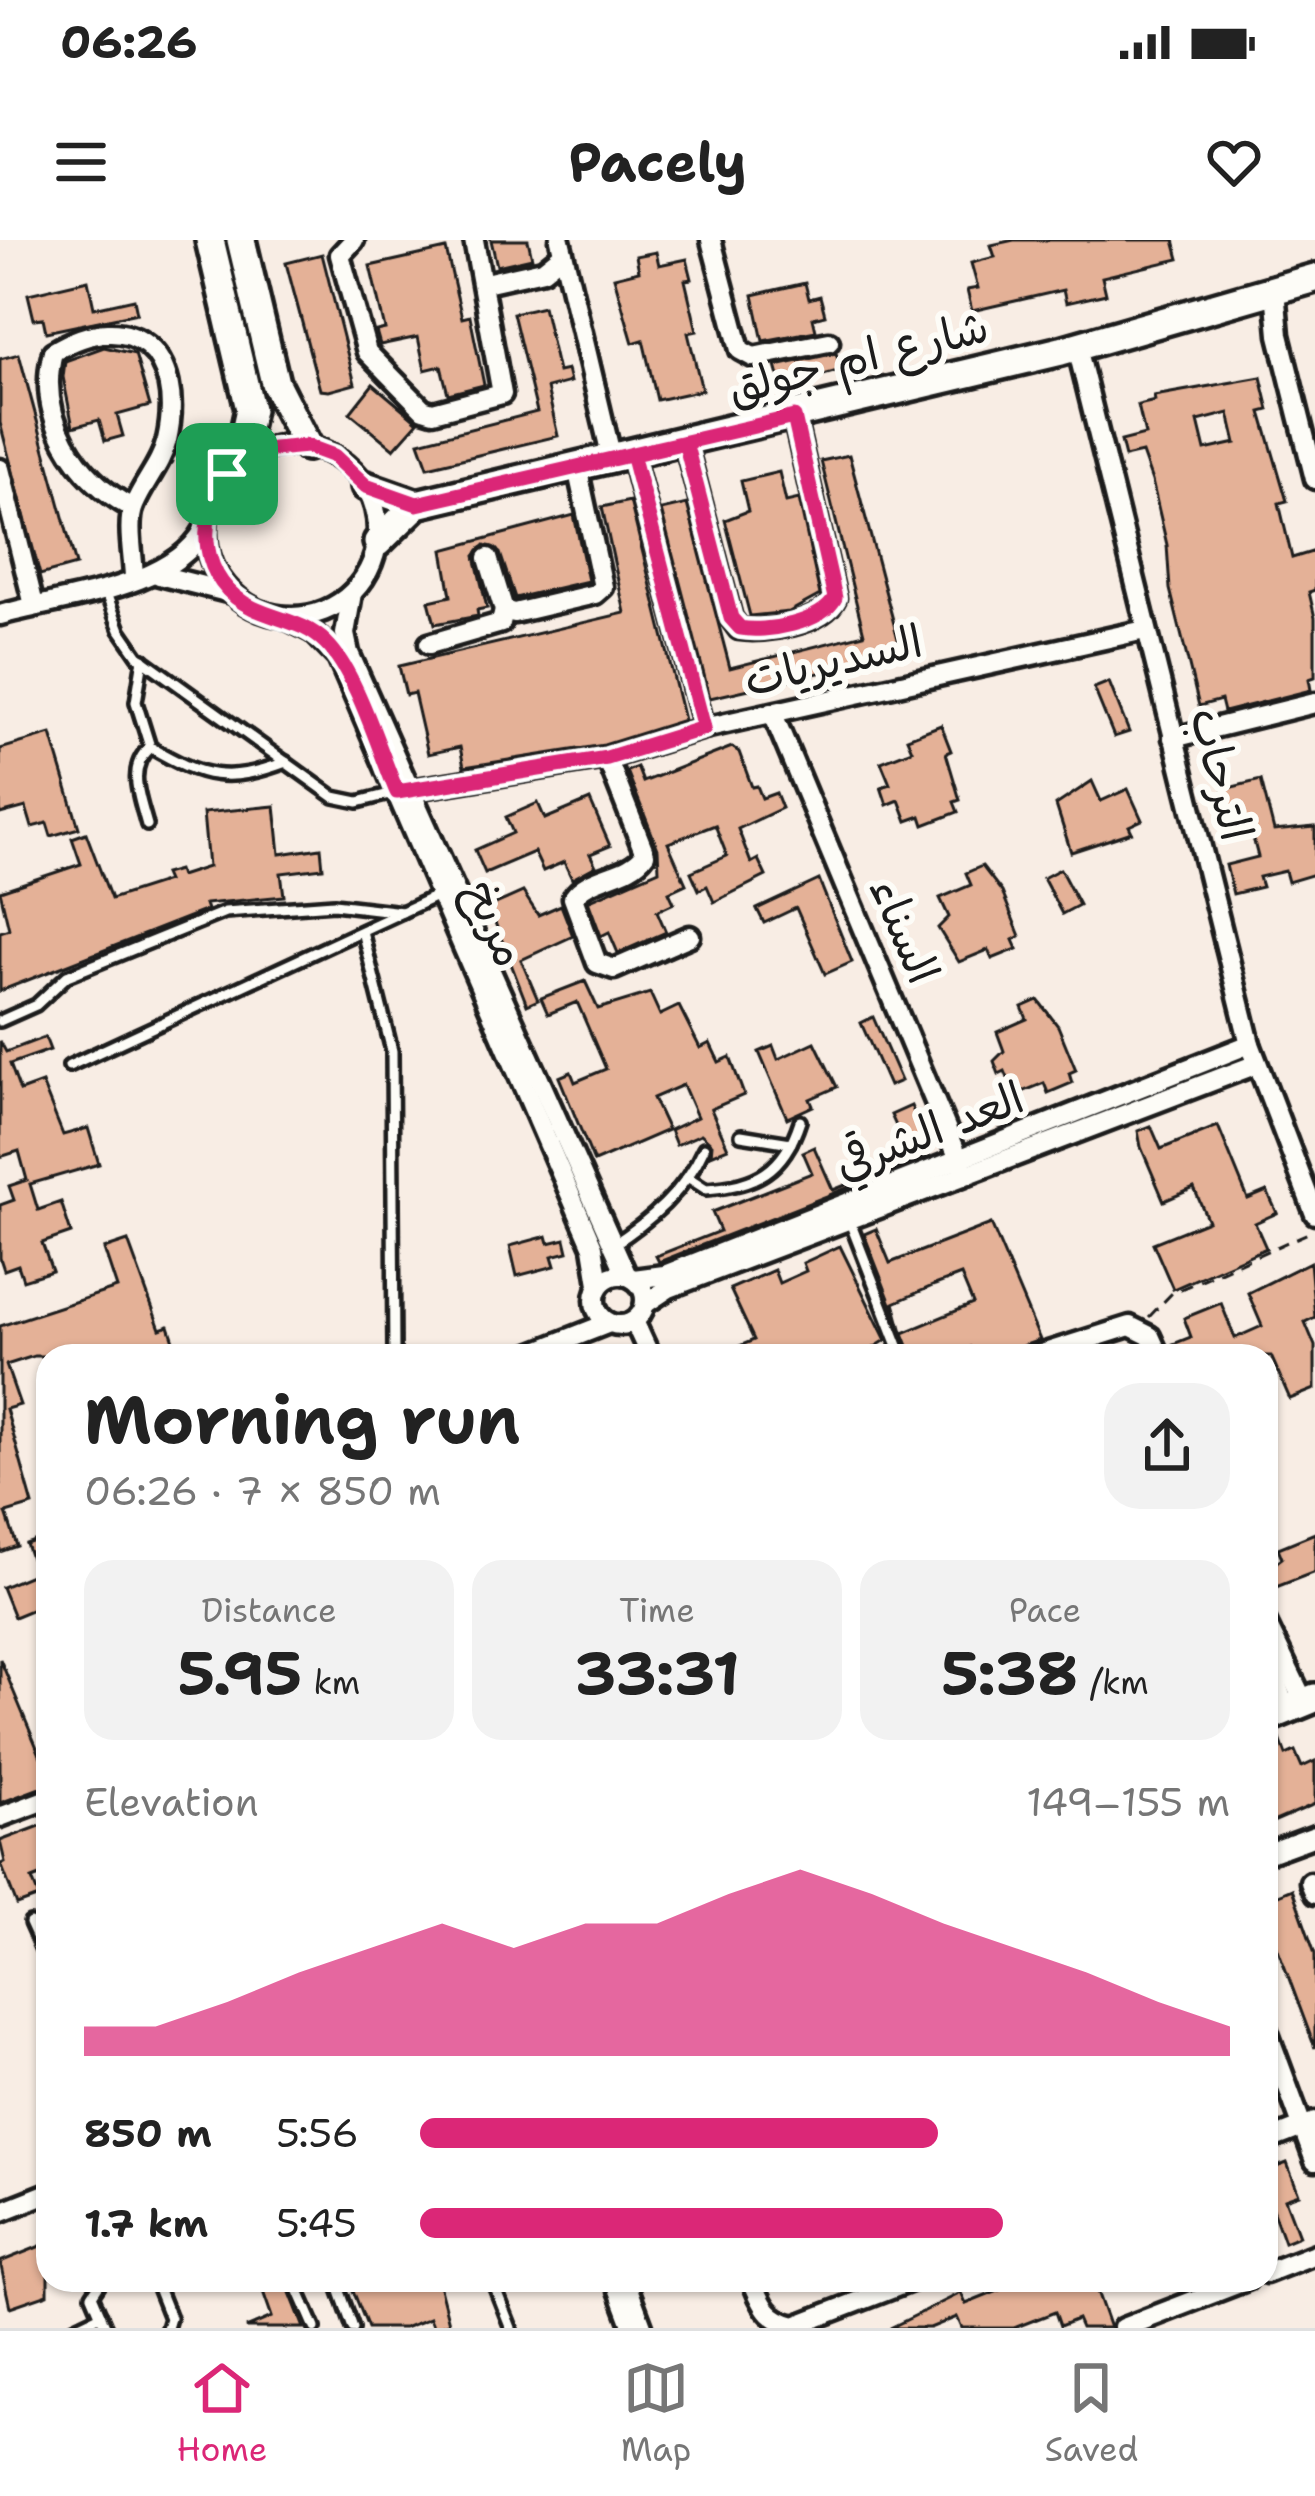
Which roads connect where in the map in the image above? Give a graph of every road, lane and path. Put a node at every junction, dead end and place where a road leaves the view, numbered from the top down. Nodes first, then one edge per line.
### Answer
1 (210, 240) edge
2 (241, 240) edge
3 (354, 240) edge
4 (474, 240) edge
5 (711, 240) edge
6 (561, 247) edge
7 (1315, 278) edge
8 (485, 283) junction
9 (1267, 292) junction
10 (830, 342) dead end
11 (1077, 346) junction
12 (794, 417) junction
13 (685, 442) junction
14 (307, 446) junction
15 (622, 457) junction
16 (238, 464) junction
17 (577, 467) junction
18 (0, 469) edge
19 (1314, 475) edge
20 (366, 486) junction
21 (417, 504) junction
22 (132, 508) junction
23 (205, 527) junction
24 (378, 542) junction
25 (488, 558) dead end
26 (154, 575) junction
27 (134, 579) junction
28 (104, 587) junction
29 (232, 593) junction
30 (352, 593) junction
31 (34, 605) junction
32 (504, 610) junction
33 (0, 615) edge
34 (284, 617) junction
35 (1145, 630) junction
36 (429, 644) dead end
37 (143, 659) junction
38 (1315, 703) edge
39 (773, 714) junction
40 (704, 728) junction
41 (1173, 738) junction
42 (149, 747) junction
43 (607, 758) junction
44 (286, 762) junction
45 (404, 790) junction
46 (147, 825) dead end
47 (447, 891) junction
48 (402, 912) junction
49 (362, 931) junction
50 (690, 936) dead end
51 (0, 1021) edge
52 (1250, 1044) junction
53 (1257, 1064) junction
54 (69, 1066) dead end
55 (800, 1121) dead end
56 (741, 1135) dead end
57 (790, 1143) junction
58 (704, 1148) dead end
59 (963, 1168) junction
60 (689, 1178) junction
61 (1315, 1214) edge
62 (850, 1222) junction
63 (1315, 1230) edge
64 (610, 1246) junction
65 (631, 1277) junction
66 (599, 1284) junction
67 (639, 1313) junction
68 (609, 1323) junction
69 (1142, 1329) junction
70 (394, 1344) edge
71 (556, 1344) edge
72 (647, 1344) edge
73 (897, 1344) edge
74 (1067, 1344) edge
75 (1151, 1344) edge
76 (1278, 1660) edge
77 (1278, 1679) edge
78 (1293, 1707) edge
79 (36, 1804) edge
80 (0, 1817) edge
81 (1315, 1836) edge
82 (1278, 1850) edge
83 (30, 1923) dead end
84 (36, 1936) edge
85 (1278, 2055) edge
86 (1308, 2124) edge
87 (1278, 2136) edge
88 (1315, 2161) edge
89 (36, 2198) edge
90 (0, 2212) edge
91 (1315, 2254) edge
92 (1278, 2263) edge
93 (94, 2292) edge
94 (160, 2292) edge
95 (299, 2292) edge
96 (340, 2292) edge
97 (497, 2292) edge
98 (624, 2292) edge
99 (757, 2292) edge
100 (881, 2292) edge
101 (1216, 2292) edge
102 (840, 2307) junction
103 (101, 2315) junction
104 (74, 2328) edge
105 (106, 2328) edge
106 (167, 2328) edge
107 (315, 2328) edge
108 (353, 2328) edge
109 (511, 2328) edge
110 (638, 2328) edge
111 (848, 2328) edge
112 (1123, 2328) edge

1 - 16 street
2 - 14 street
3 - 8 street
4 - 8 street
5 - 10 street
6 - 8 street
6 - 15 street
7 - 9 street, شارع ام جولق
9 - 11 street, شارع ام جولق
9 - 19 street
11 - 12 street, شارع ام جولق
11 - 35 street, الترحاب
12 - 13 street, شارع ام جولق
12 - 13 street
13 - 15 street, شارع ام جولق
14 - 16 street
14 - 20 street
15 - 17 street, شارع ام جولق
15 - 40 street
16 - 23 street
17 - 21 street, شارع ام جولق
17 - 32 street
18 - 31 street
20 - 21 street
20 - 24 street
21 - 24 street
22 - 22 street
22 - 27 street
23 - 26 street
23 - 29 street
24 - 30 street
25 - 32 street
26 - 27 street
26 - 29 street
27 - 28 street
28 - 31 street
28 - 37 lane
29 - 34 street
30 - 34 street
30 - 45 street, مريخ
31 - 33 street
32 - 36 street
34 - 45 street, مريخ
35 - 39 street, السديريات
35 - 41 street, الترحاب
37 - 42 lane
37 - 44 lane
38 - 41 street
39 - 40 street, السديريات
39 - 59 street, السناء
40 - 43 street, السديريات
41 - 52 street, الترحاب
42 - 44 lane
42 - 46 lane
43 - 45 street, السديريات
43 - 50 street
44 - 45 lane
45 - 47 street, مريخ
47 - 48 lane
47 - 64 street, مريخ
47 - 66 street, مريخ
48 - 49 lane
48 - 51 lane
49 - 54 lane
49 - 70 lane
52 - 53 street, الترحاب
52 - 59 street, العد الشرقي
53 - 59 street, العد الشرقي
53 - 61 street, الترحاب
55 - 57 lane
56 - 57 lane
57 - 60 lane
58 - 60 lane
59 - 62 street, العد الشرقي
59 - 65 street, العد الشرقي
60 - 64 lane
62 - 67 street, العد الشرقي
62 - 73 lane
63 - 69 path
64 - 65 street, مريخ
65 - 66 street
65 - 67 street
66 - 68 street
67 - 68 street
67 - 72 street
68 - 71 street
69 - 74 street
69 - 75 street
76 - 78 street
77 - 78 street
79 - 80 street
81 - 82 street
83 - 84 lane
85 - 86 street
86 - 87 street
86 - 88 street
89 - 90 street
91 - 92 street
93 - 103 lane
94 - 106 lane
95 - 107 lane
96 - 108 lane
97 - 109 lane
98 - 110 street
99 - 102 street
100 - 102 street
101 - 112 street
102 - 111 street
103 - 104 lane
103 - 105 lane

